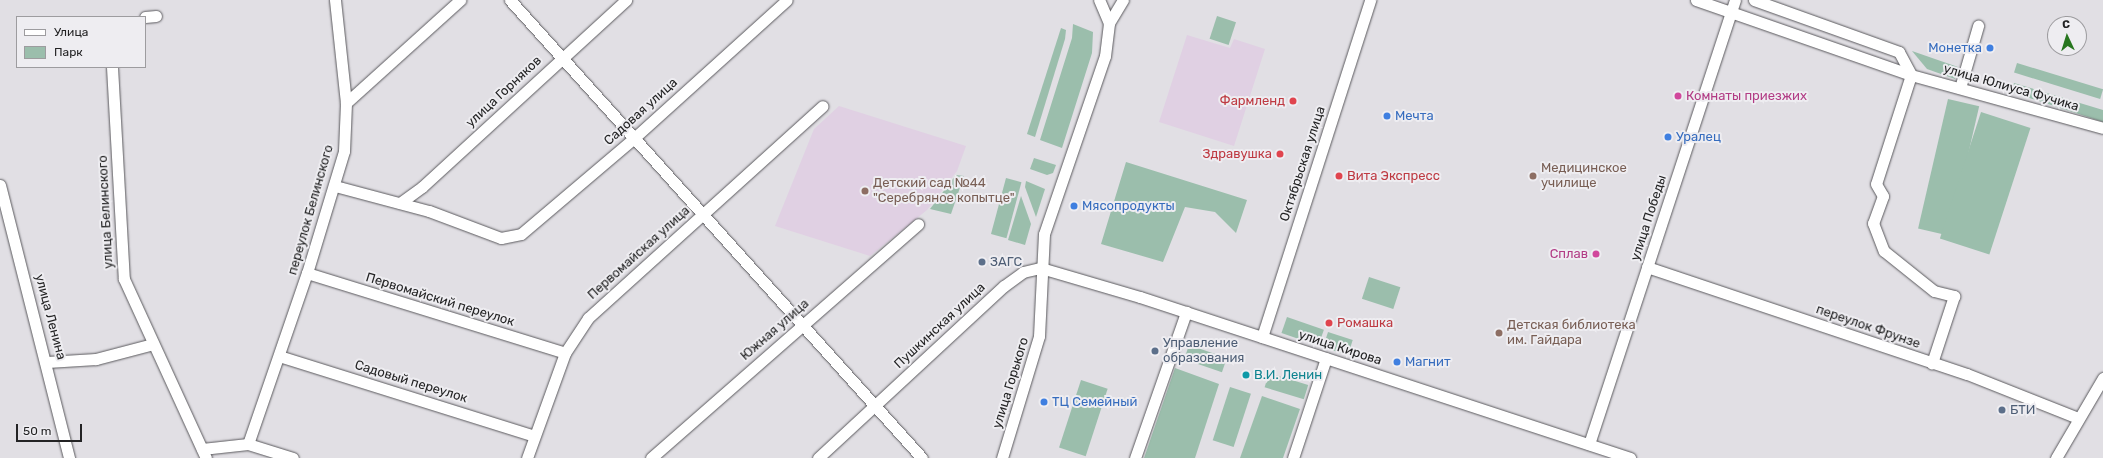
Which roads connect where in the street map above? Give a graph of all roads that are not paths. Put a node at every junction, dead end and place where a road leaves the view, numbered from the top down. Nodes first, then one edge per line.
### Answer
1 (335, 0) edge
2 (460, 0) edge
3 (510, 0) edge
4 (626, 0) edge
5 (787, 0) edge
6 (1099, 0) edge
7 (1123, 0) edge
8 (1370, 0) edge
9 (1696, 0) edge
10 (1735, 0) edge
11 (1754, 0) edge
12 (1732, 12) junction
13 (1109, 23) junction
14 (1978, 26) dead end
15 (563, 57) junction
16 (112, 68) edge
17 (1911, 75) junction
18 (1960, 88) junction
19 (346, 103) junction
20 (823, 106) dead end
21 (2103, 128) edge
22 (633, 140) junction
23 (0, 185) edge
24 (335, 186) junction
25 (400, 203) junction
26 (702, 216) junction
27 (918, 224) dead end
28 (1647, 267) junction
29 (1041, 268) junction
30 (308, 273) junction
31 (1186, 312) junction
32 (801, 325) junction
33 (1262, 337) junction
34 (152, 344) junction
35 (565, 353) junction
36 (279, 356) junction
37 (1326, 358) junction
38 (47, 362) junction
39 (1932, 363) junction
40 (2103, 378) edge
41 (873, 407) junction
42 (2078, 418) junction
43 (534, 436) junction
44 (248, 444) junction
45 (1589, 444) junction
46 (204, 454) edge
47 (69, 458) edge
48 (293, 458) edge
49 (527, 458) edge
50 (651, 458) edge
51 (818, 458) edge
52 (922, 458) edge
53 (1002, 458) edge
54 (1135, 458) edge
55 (1293, 458) edge
56 (1630, 458) edge
57 (2056, 458) edge

1 - 19 street, переулок Белинского
2 - 19 street
3 - 15 street
4 - 15 street, улица Горняков
5 - 22 street, Садовая улица
6 - 13 street
7 - 13 street
8 - 33 street, Октябрьская улица
9 - 12 street, улица Юлиуса Фучика
10 - 12 street, улица Победы
11 - 17 street
12 - 17 street, улица Юлиуса Фучика
12 - 28 street, улица Победы
13 - 29 street
14 - 18 street
15 - 22 street
15 - 25 street, улица Горняков
16 - 34 street, улица Белинского
17 - 18 street, улица Юлиуса Фучика
17 - 39 street
18 - 21 street, улица Юлиуса Фучика
19 - 24 street, переулок Белинского
20 - 26 street, Первомайская улица
22 - 25 street, Садовая улица
22 - 26 street
23 - 38 street, улица Ленина
24 - 25 street
24 - 30 street, переулок Белинского
26 - 32 street
26 - 35 street, Первомайская улица
27 - 32 street, Южная улица
28 - 39 street, переулок Фрунзе
28 - 45 street, улица Победы
29 - 31 street, улица Кирова
29 - 41 street, Пушкинская улица
29 - 53 street, улица Горького
30 - 35 street, Первомайский переулок
30 - 36 street, переулок Белинского
31 - 33 street, улица Кирова
31 - 54 street
32 - 41 street
32 - 50 street, Южная улица
33 - 37 street, улица Кирова
34 - 38 street
34 - 46 street, улица Белинского
35 - 43 street, Первомайская улица
36 - 43 street, Садовый переулок
36 - 44 street, переулок Белинского
37 - 45 street, улица Кирова
37 - 55 street
38 - 47 street, улица Ленина
39 - 42 street, переулок Фрунзе
40 - 42 street
41 - 51 street, Пушкинская улица
41 - 52 street
42 - 57 street
43 - 49 street, Первомайская улица
44 - 46 street
44 - 48 street
45 - 56 street, улица Кирова

